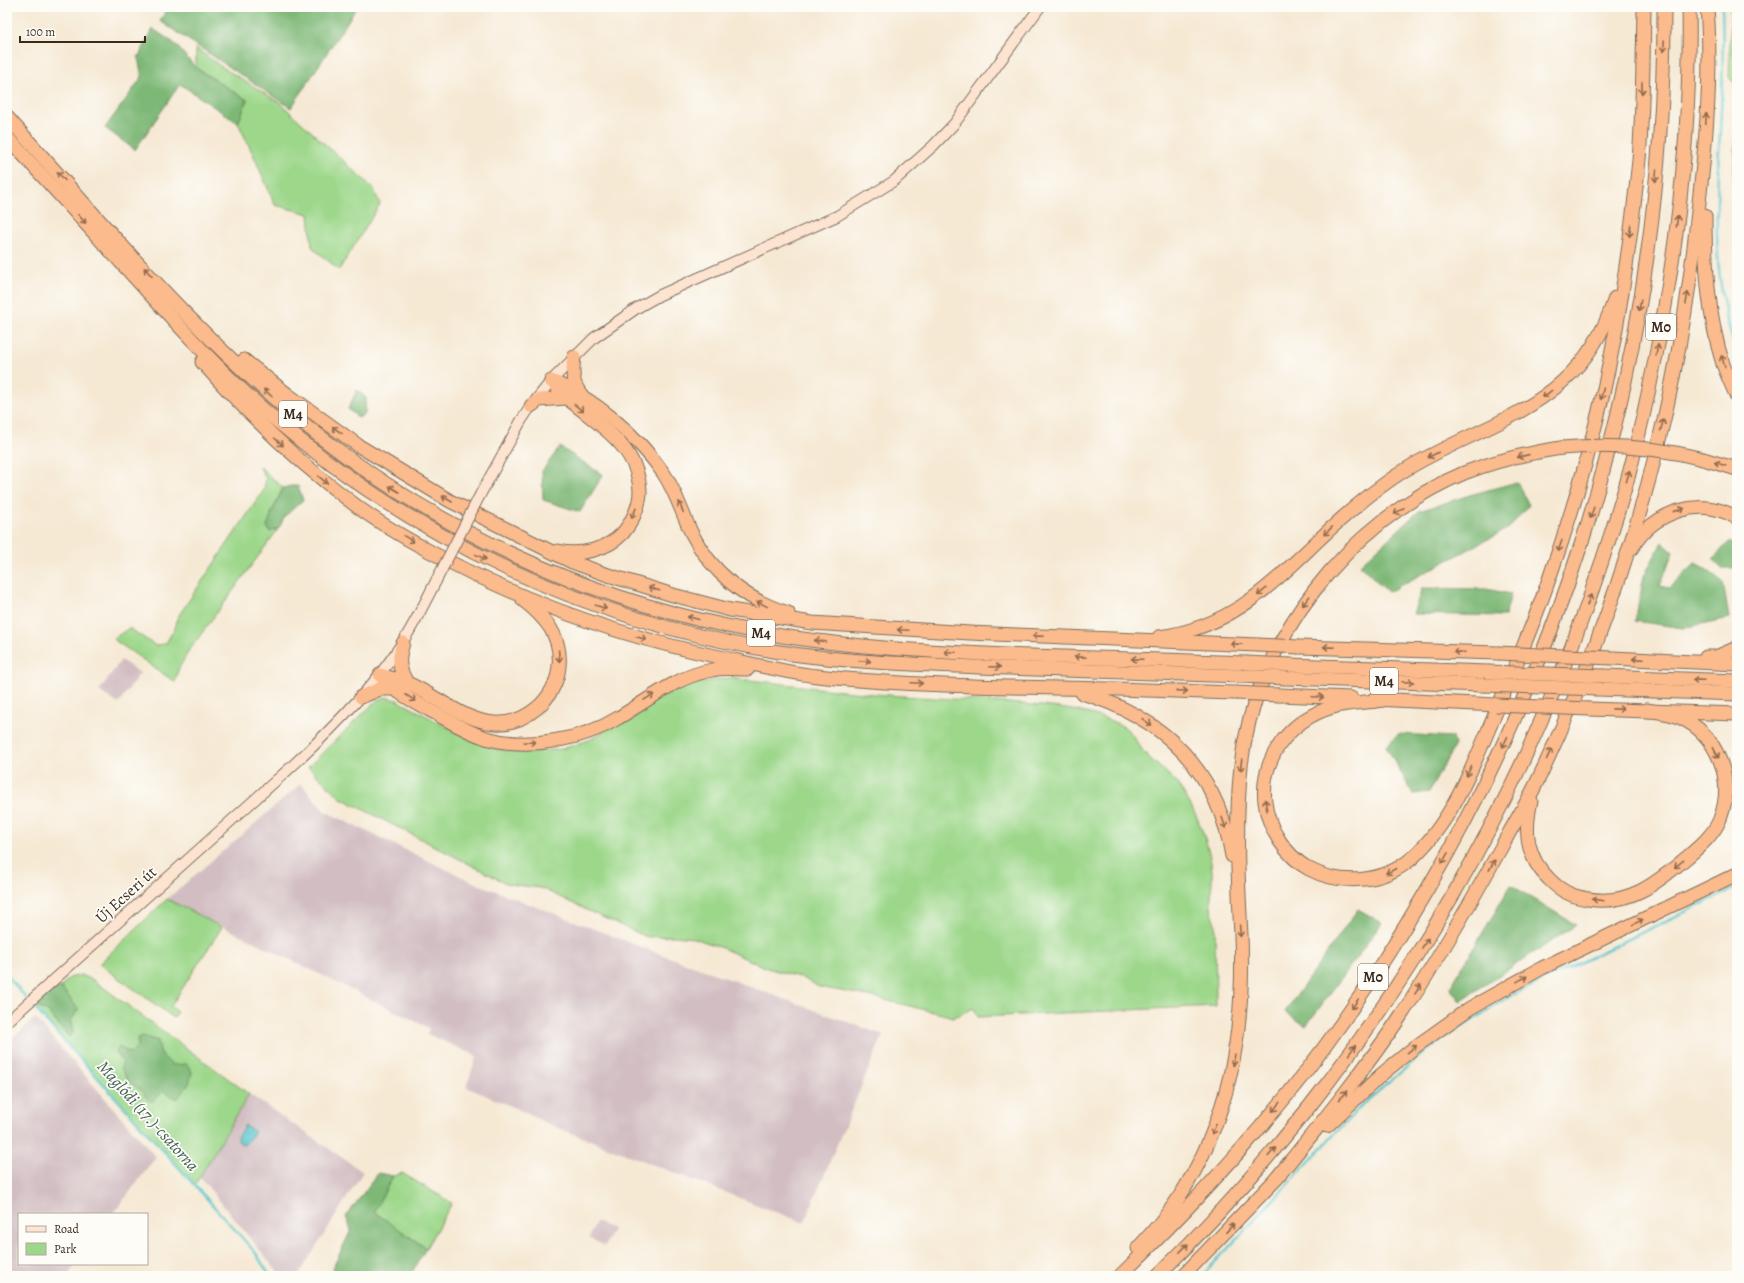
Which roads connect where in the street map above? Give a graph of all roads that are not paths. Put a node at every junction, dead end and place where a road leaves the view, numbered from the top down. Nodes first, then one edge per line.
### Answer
1 (1040, 7) edge
2 (1644, 7) edge
3 (1664, 7) edge
4 (1689, 7) edge
5 (1707, 7) edge
6 (7, 117) edge
7 (7, 137) edge
8 (1704, 158) junction
9 (1627, 258) junction
10 (174, 301) junction
11 (161, 306) junction
12 (574, 357) junction
13 (551, 381) junction
14 (582, 396) junction
15 (566, 398) junction
16 (1737, 398) edge
17 (531, 406) junction
18 (1737, 469) edge
19 (1737, 518) edge
20 (544, 549) junction
21 (1627, 556) junction
22 (512, 592) junction
23 (812, 623) junction
24 (1105, 639) junction
25 (402, 643) junction
26 (1737, 648) edge
27 (1664, 660) junction
28 (1737, 664) edge
29 (774, 669) junction
30 (380, 675) junction
31 (1737, 681) edge
32 (407, 683) junction
33 (394, 689) junction
34 (1059, 689) junction
35 (1737, 694) edge
36 (361, 697) junction
37 (1383, 700) junction
38 (1646, 710) junction
39 (1737, 714) edge
40 (1535, 786) junction
41 (1737, 874) edge
42 (1238, 892) junction
43 (7, 1022) edge
44 (1275, 1180) junction
45 (1115, 1276) edge
46 (1120, 1276) edge
47 (1156, 1276) edge
48 (1183, 1276) edge

1 - 12 main road, Új Ecseri út
2 -> 9 highway
3 -> 46 highway, M0
47 -> 4 highway, M0
8 -> 5 highway
10 -> 6 highway, M4
7 -> 11 highway, M4
16 -> 8 highway
21 -> 8 highway
9 -> 24 highway
9 -> 37 highway
20 -> 10 highway
31 -> 10 highway, M4, bridge
11 -> 22 highway
11 -> 35 highway, M4, bridge
12 - 13 main road, Új Ecseri út
12 - 14 highway
13 - 14 highway
13 - 15 highway
13 - 17 main road, Új Ecseri út
23 -> 14 highway
15 - 17 highway
15 -> 20 highway
17 - 25 main road, Új Ecseri út, bridge
18 -> 42 highway, bridge
21 -> 19 highway
23 -> 20 highway
40 -> 21 highway
22 -> 29 highway
22 -> 32 highway
24 -> 23 highway
27 -> 24 highway, bridge
25 - 30 main road, Új Ecseri út
25 - 32 highway
26 - 27 highway
27 - 28 highway
33 -> 29 highway
29 -> 34 highway
30 - 32 highway
30 - 33 highway
30 - 36 main road, Új Ecseri út
33 - 36 highway
34 -> 37 highway, bridge
34 -> 42 highway
36 - 43 main road, Új Ecseri út
37 -> 38 highway, bridge
38 - 39 highway
38 -> 40 highway
44 -> 40 highway
44 -> 41 highway
42 -> 45 highway
48 -> 44 highway

